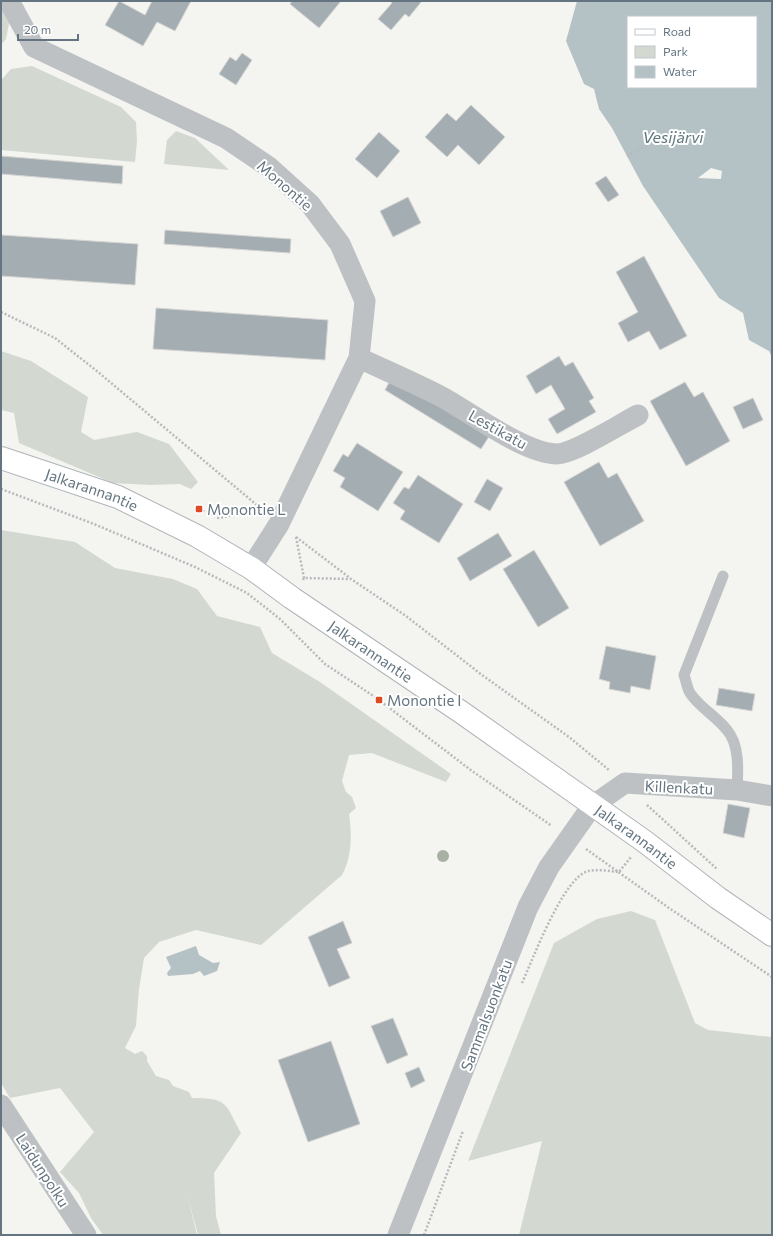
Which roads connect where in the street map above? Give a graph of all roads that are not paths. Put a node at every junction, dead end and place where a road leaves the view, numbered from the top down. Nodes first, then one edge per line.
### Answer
1 (9, 1) edge
2 (359, 358) junction
3 (638, 414) dead end
4 (1, 458) edge
5 (252, 568) junction
6 (723, 576) dead end
7 (737, 790) junction
8 (772, 796) edge
9 (592, 806) junction
10 (772, 935) edge
11 (1, 1105) edge
12 (86, 1235) edge
13 (398, 1235) edge

1 - 2 street, Monontie
2 - 3 street, Lestikatu
2 - 5 street, Monontie
4 - 5 main road, Jalkarannantie
5 - 9 main road, Jalkarannantie
6 - 7 lane
7 - 8 street, Killenkatu
7 - 9 street, Killenkatu
9 - 10 main road, Jalkarannantie
9 - 13 street, Sammalsuonkatu
11 - 12 street, Laidunpolku

